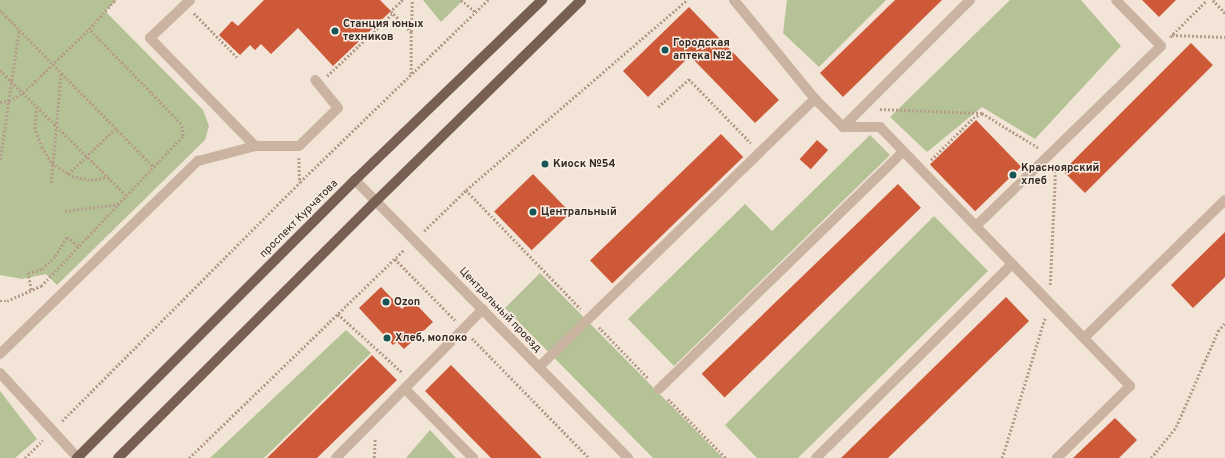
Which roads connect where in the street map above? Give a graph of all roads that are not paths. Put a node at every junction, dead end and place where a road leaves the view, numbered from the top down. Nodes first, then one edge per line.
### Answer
1 (542, 0) edge
2 (581, 0) edge
3 (734, 0) edge
4 (970, 0) edge
5 (1116, 0) edge
6 (188, 2) edge
7 (317, 82) road end
8 (815, 98) junction
9 (843, 127) junction
10 (256, 146) junction
11 (903, 152) junction
12 (355, 180) junction
13 (1225, 200) edge
14 (376, 201) junction
15 (976, 226) junction
16 (1012, 264) junction
17 (483, 309) junction
18 (1084, 338) junction
19 (0, 354) edge
20 (539, 367) junction
21 (0, 373) edge
22 (405, 389) junction
23 (659, 390) dead end
24 (77, 458) edge
25 (118, 458) edge
26 (336, 458) edge
27 (473, 458) edge
28 (628, 458) edge
29 (816, 458) edge
30 (1057, 458) edge

1 - 12 main road, проспект Курчатова
2 - 14 main road
3 - 8 street
4 - 9 street
5 - 15 street
6 - 10 street
7 - 10 street
8 - 9 street
8 - 20 street
9 - 11 street
10 - 19 street
11 - 15 street
11 - 23 street
12 - 14 street, Центральный проезд
12 - 24 main road, проспект Курчатова
13 - 18 street
14 - 17 street, Центральный проезд
14 - 25 main road
15 - 16 street
16 - 18 street
16 - 29 street
17 - 20 street, Центральный проезд
17 - 22 street
18 - 30 street
20 - 28 street, Центральный проезд
21 - 24 street
22 - 26 street
22 - 27 street

